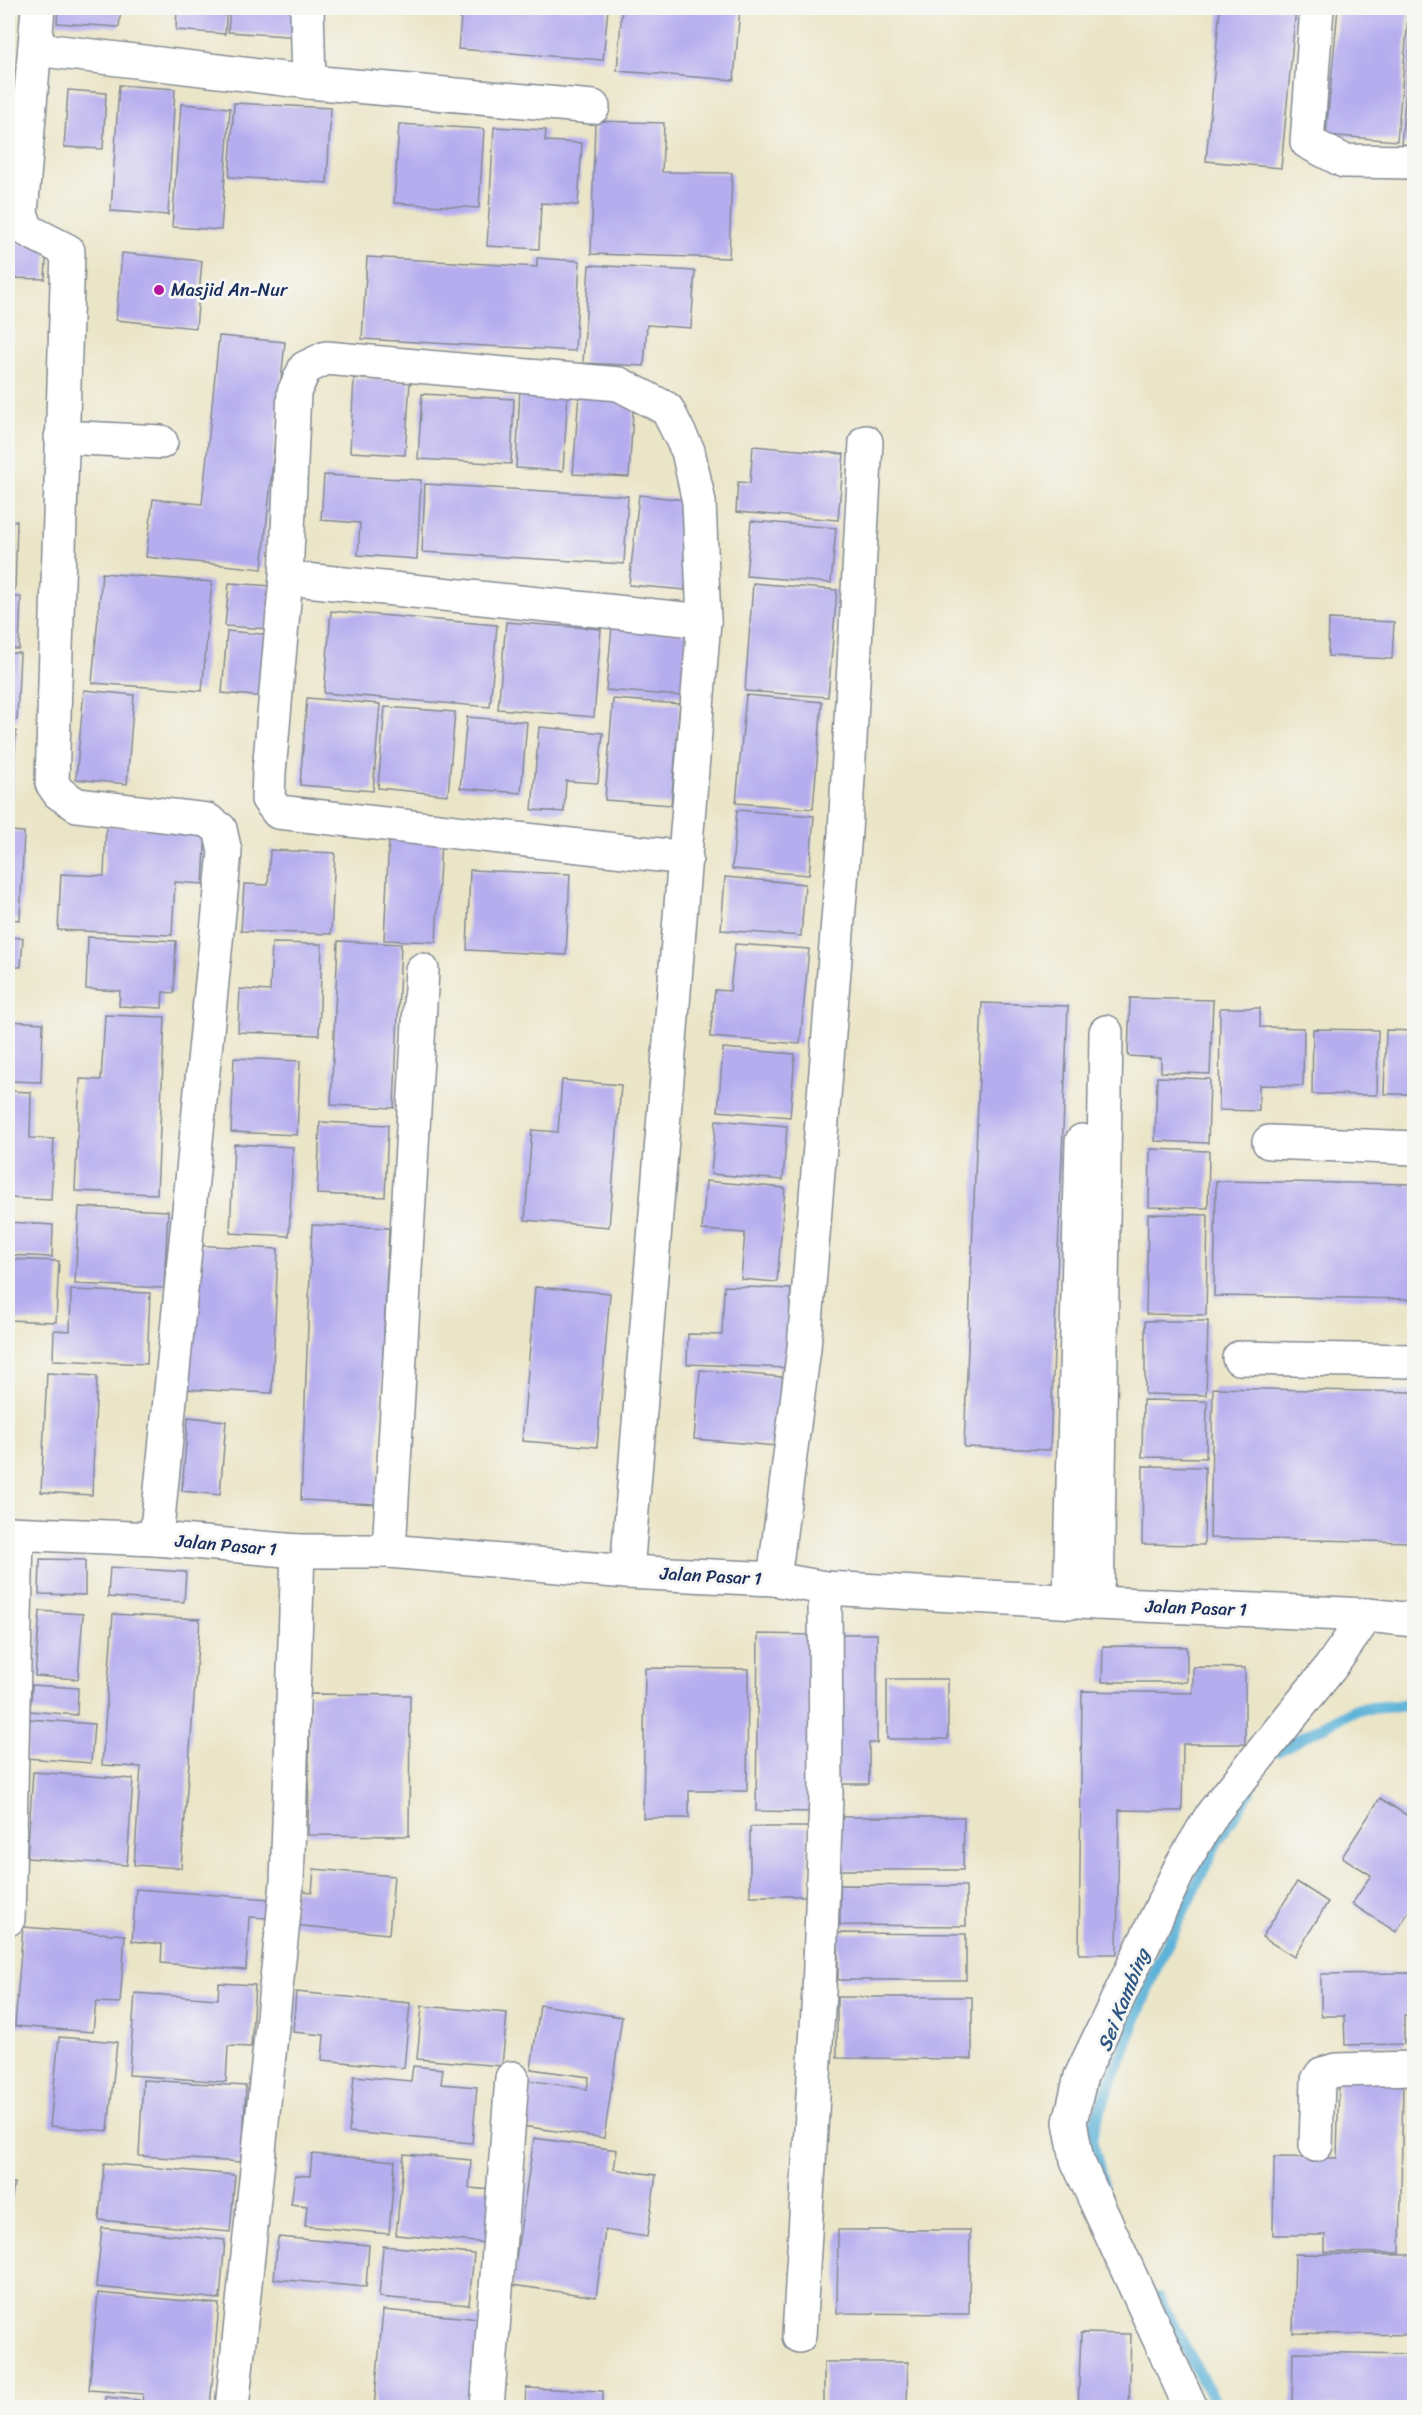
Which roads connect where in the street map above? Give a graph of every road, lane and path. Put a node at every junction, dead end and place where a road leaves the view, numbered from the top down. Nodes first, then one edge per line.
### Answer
1 (38, 8) edge
2 (307, 8) edge
3 (1317, 8) edge
4 (35, 50) junction
5 (309, 82) junction
6 (592, 107) dead end
7 (1414, 162) edge
8 (61, 437) junction
9 (161, 442) dead end
10 (866, 442) dead end
11 (286, 578) junction
12 (704, 621) junction
13 (686, 858) junction
14 (422, 970) dead end
15 (1096, 1031) dead end
16 (1269, 1142) dead end
17 (1414, 1148) edge
18 (1239, 1358) dead end
19 (1414, 1360) edge
20 (12, 1534) edge
21 (156, 1539) junction
22 (298, 1551) junction
23 (388, 1551) junction
24 (627, 1572) junction
25 (774, 1579) junction
26 (825, 1588) junction
27 (1084, 1603) junction
28 (1367, 1615) junction
29 (1414, 1620) edge
30 (8, 1919) edge
31 (1414, 2068) edge
32 (512, 2078) dead end
33 (1316, 2145) dead end
34 (799, 2336) dead end
35 (232, 2408) edge
36 (487, 2408) edge
37 (1191, 2408) edge

1 - 4 street
2 - 5 street
3 - 7 street
4 - 5 street
4 - 8 street
5 - 6 street
8 - 9 street
8 - 21 street
10 - 25 street
11 - 12 street
11 - 12 street
11 - 13 street
12 - 13 street
13 - 24 street
14 - 23 street
15 - 27 street
16 - 17 street
18 - 19 street
20 - 21 street, Jalan Pasar 1
20 - 30 street
21 - 22 street, Jalan Pasar 1
22 - 23 street, Jalan Pasar 1
22 - 35 street
23 - 24 street, Jalan Pasar 1
24 - 25 street, Jalan Pasar 1
25 - 26 street, Jalan Pasar 1
26 - 27 street, Jalan Pasar 1
26 - 34 street
27 - 28 street, Jalan Pasar 1
28 - 29 street, Jalan Pasar 1
28 - 37 street
31 - 33 street
32 - 36 street

